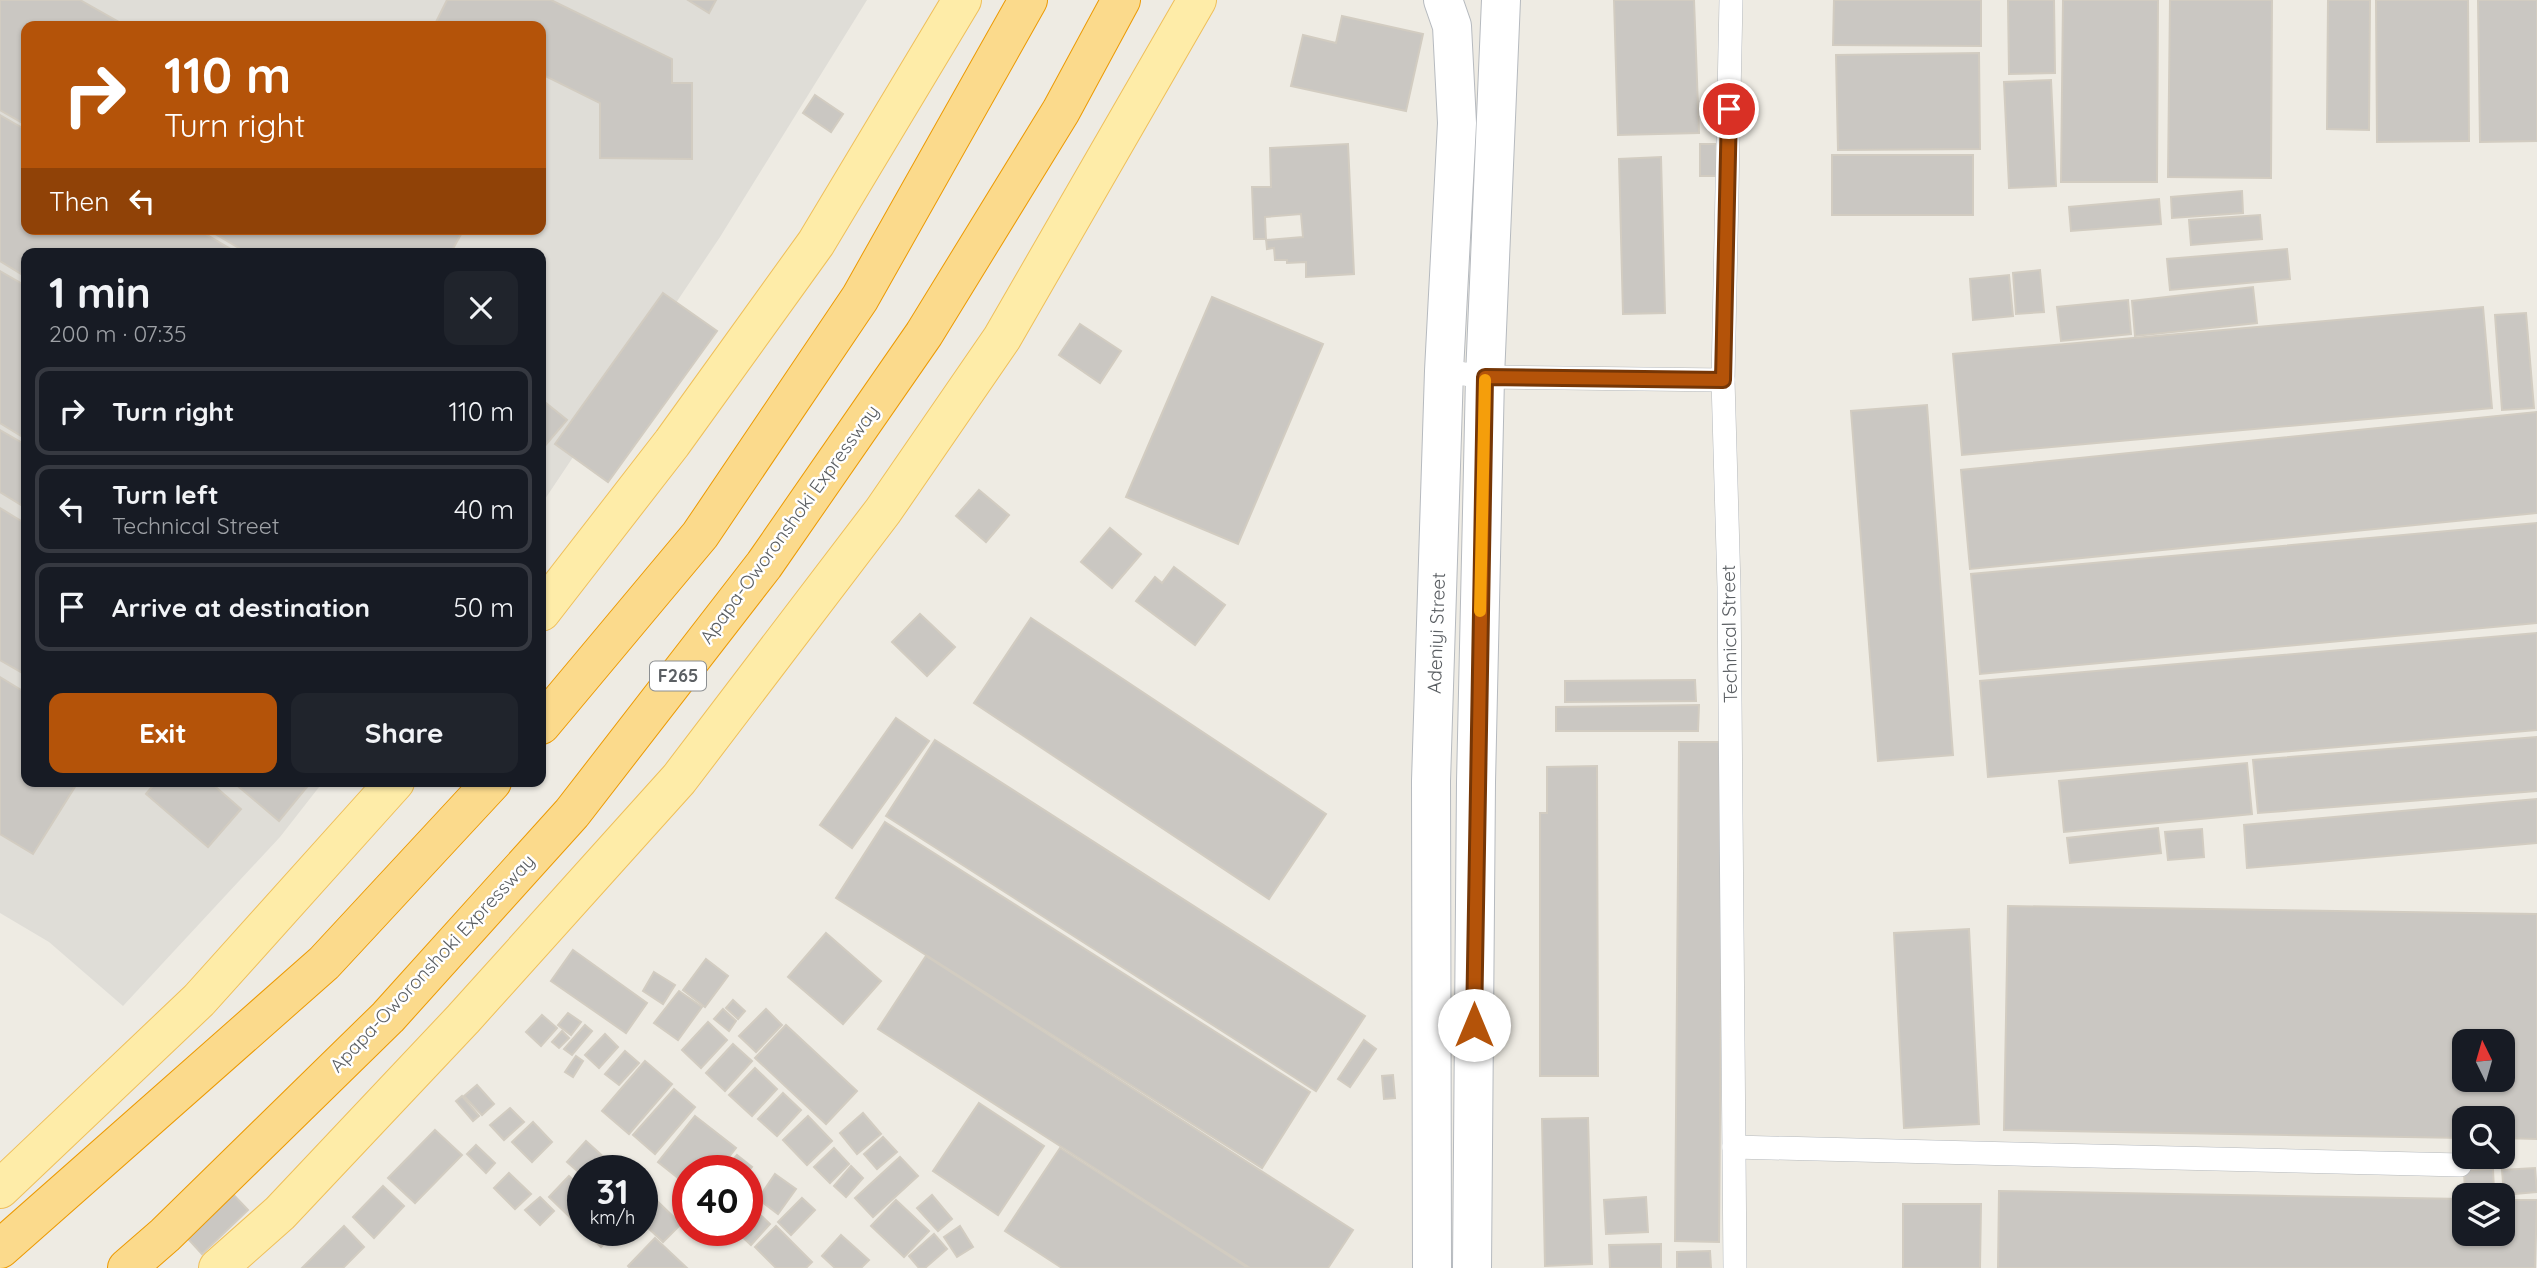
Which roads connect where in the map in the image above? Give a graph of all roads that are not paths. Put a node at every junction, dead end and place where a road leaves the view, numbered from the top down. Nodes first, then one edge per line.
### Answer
1 (962, 0) edge
2 (1028, 0) edge
3 (1121, 0) edge
4 (1197, 0) edge
5 (1443, 0) edge
6 (1501, 0) edge
7 (1731, 0) edge
8 (1444, 371) junction
9 (1485, 377) junction
10 (1723, 380) junction
11 (546, 606) edge
12 (546, 719) edge
13 (391, 787) edge
14 (487, 787) edge
15 (1734, 1147) junction
16 (2452, 1165) edge
17 (0, 1189) edge
18 (0, 1249) edge
19 (127, 1268) edge
20 (218, 1268) edge
21 (1432, 1268) edge
22 (1472, 1268) edge
23 (1735, 1268) edge

1 - 11 main road
2 - 12 highway
3 - 19 highway, Apapa-Oworonshoki Expressway / F265
4 - 20 main road
5 - 8 street, Adeniyi Street
6 - 9 street
7 - 10 lane, Technical Street
8 - 9 lane
8 - 21 street, Adeniyi Street
9 - 10 lane
9 - 22 street
10 - 15 lane, Technical Street
13 - 17 main road
14 - 18 highway
15 - 16 lane
15 - 23 lane, Technical Street

